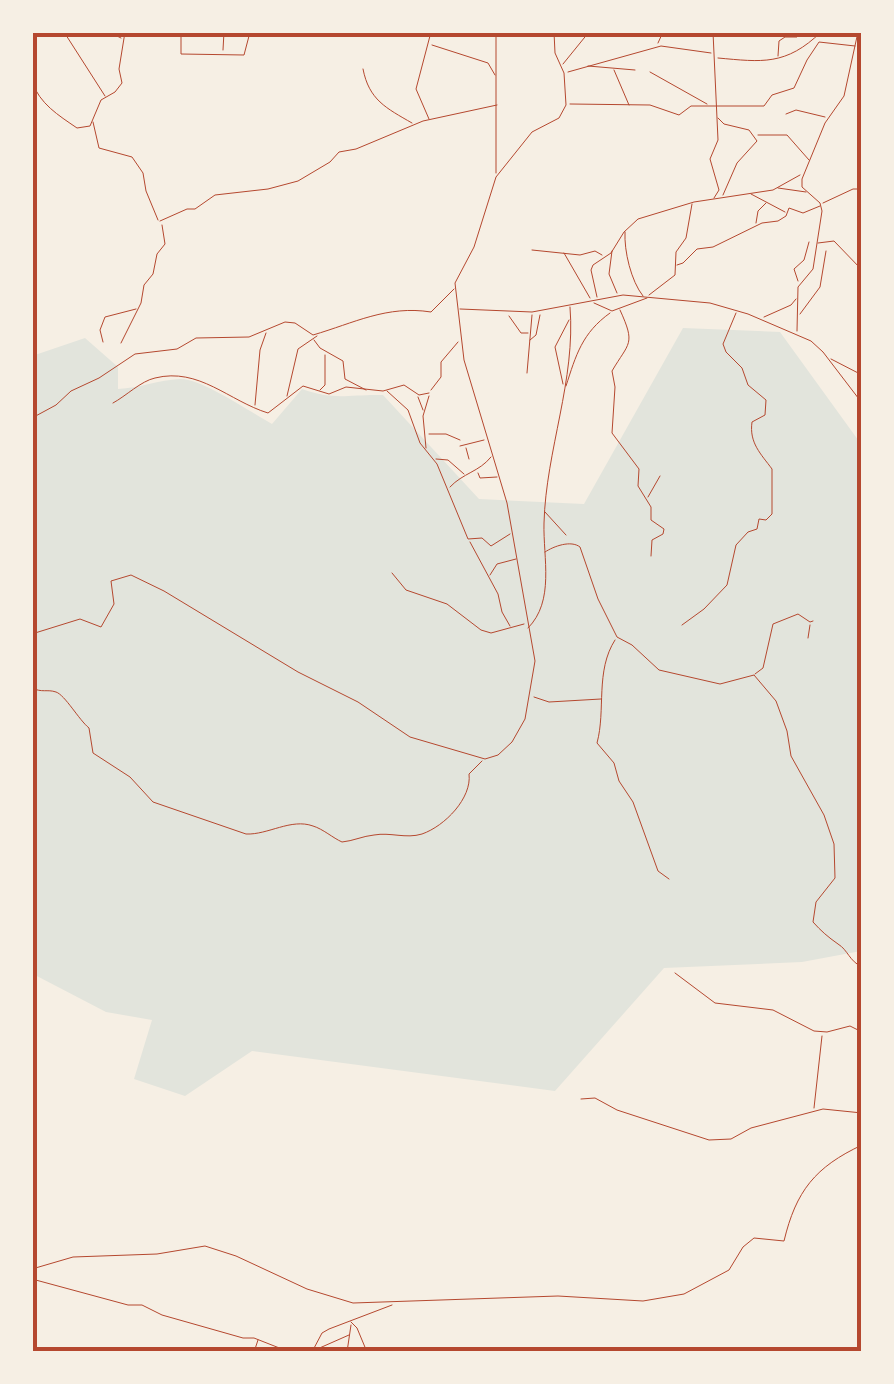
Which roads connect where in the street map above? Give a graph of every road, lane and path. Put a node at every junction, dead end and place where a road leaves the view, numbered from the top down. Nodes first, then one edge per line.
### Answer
1 (64, 32) edge
2 (109, 32) edge
3 (181, 32) edge
4 (224, 32) edge
5 (241, 32) edge
6 (372, 32) edge
7 (400, 32) edge
8 (428, 32) edge
9 (496, 32) edge
10 (554, 32) edge
11 (590, 32) edge
12 (663, 32) edge
13 (713, 32) edge
14 (800, 32) edge
15 (820, 32) edge
16 (858, 32) edge
17 (126, 33) edge
18 (301, 33) edge
19 (249, 34) edge
20 (829, 35) edge
21 (124, 40) junction
22 (828, 41) junction
23 (428, 44) junction
24 (855, 46) junction
25 (657, 47) junction
26 (222, 53) junction
27 (714, 56) junction
28 (778, 59) junction
29 (561, 66) junction
30 (585, 66) junction
31 (612, 68) junction
32 (364, 69) dead end
33 (635, 70) dead end
34 (650, 72) dead end
35 (564, 73) junction
36 (496, 77) junction
37 (32, 82) edge
38 (105, 98) junction
39 (566, 104) junction
40 (629, 104) junction
41 (497, 105) junction
42 (712, 106) junction
43 (786, 114) dead end
44 (716, 116) junction
45 (828, 118) junction
46 (429, 119) junction
47 (94, 122) junction
48 (414, 124) junction
49 (755, 135) junction
50 (809, 160) junction
51 (803, 174) junction
52 (496, 176) junction
53 (775, 189) junction
54 (862, 189) edge
55 (808, 192) junction
56 (748, 193) junction
57 (722, 197) junction
58 (714, 199) junction
59 (694, 202) junction
60 (768, 202) junction
61 (821, 205) junction
62 (787, 214) junction
63 (160, 221) junction
64 (756, 227) junction
65 (626, 229) junction
66 (809, 242) dead end
67 (815, 244) junction
68 (532, 250) dead end
69 (612, 250) junction
70 (826, 252) dead end
71 (564, 254) junction
72 (605, 258) junction
73 (677, 265) junction
74 (862, 270) edge
75 (800, 284) junction
76 (456, 286) junction
77 (619, 296) junction
78 (647, 296) junction
79 (798, 297) junction
80 (592, 300) junction
81 (598, 300) junction
82 (570, 304) junction
83 (139, 308) junction
84 (459, 309) junction
85 (620, 310) junction
86 (737, 310) junction
87 (612, 311) junction
88 (532, 312) junction
89 (541, 312) junction
90 (508, 313) junction
91 (798, 316) junction
92 (571, 318) junction
93 (762, 319) junction
94 (267, 330) junction
95 (529, 332) junction
96 (320, 334) junction
97 (798, 334) junction
98 (461, 338) junction
99 (314, 340) junction
100 (529, 340) junction
101 (103, 342) dead end
102 (121, 343) dead end
103 (324, 351) junction
104 (828, 357) junction
105 (528, 373) dead end
106 (862, 375) edge
107 (320, 390) junction
108 (388, 390) junction
109 (564, 390) junction
110 (369, 391) junction
111 (429, 393) junction
112 (417, 394) junction
113 (287, 398) junction
114 (113, 402) dead end
115 (862, 403) edge
116 (255, 408) junction
117 (424, 412) junction
118 (32, 418) edge
119 (426, 433) junction
120 (487, 439) junction
121 (460, 440) dead end
122 (466, 445) junction
123 (460, 446) dead end
124 (426, 451) junction
125 (492, 455) junction
126 (433, 459) junction
127 (469, 459) dead end
128 (478, 470) junction
129 (465, 474) junction
130 (498, 476) junction
131 (660, 476) dead end
132 (448, 490) junction
133 (646, 500) junction
134 (545, 512) junction
135 (513, 532) junction
136 (566, 535) dead end
137 (469, 539) junction
138 (545, 552) junction
139 (651, 556) dead end
140 (516, 559) junction
141 (392, 573) dead end
142 (490, 578) junction
143 (682, 624) dead end
144 (510, 626) junction
145 (528, 626) junction
146 (35, 633) dead end
147 (617, 638) junction
148 (808, 638) dead end
149 (754, 675) junction
150 (32, 688) edge
151 (531, 696) junction
152 (601, 699) junction
153 (485, 759) junction
154 (669, 879) dead end
155 (862, 967) edge
156 (675, 972) dead end
157 (822, 1032) junction
158 (862, 1032) edge
159 (582, 1099) dead end
160 (814, 1111) junction
161 (862, 1113) edge
162 (862, 1145) edge
163 (32, 1269) edge
164 (32, 1279) edge
165 (398, 1304) junction
166 (351, 1321) junction
167 (349, 1334) junction
168 (258, 1340) junction
169 (287, 1351) edge
170 (254, 1352) edge
171 (277, 1352) edge
172 (292, 1352) edge
173 (347, 1352) edge
174 (367, 1352) edge

1 - 38 street
2 - 21 street
3 - 26 street
4 - 26 street
5 - 19 street
6 - 18 street
7 - 8 street
8 - 23 street
9 - 36 street
10 - 29 street
11 - 29 street
12 - 25 street
13 - 27 street
14 - 28 street
15 - 28 street
16 - 24 street
17 - 21 street
18 - 19 street
19 - 26 street
20 - 22 street
21 - 38 street
22 - 24 street
22 - 42 street
23 - 36 street
23 - 46 street
24 - 45 street
25 - 27 street
25 - 30 street
27 - 28 street
27 - 42 street
29 - 35 street
30 - 31 street
30 - 35 street
31 - 33 street
31 - 40 street
32 - 48 street
34 - 42 street
35 - 39 street
36 - 41 street
37 - 47 street
38 - 47 street
39 - 40 street
39 - 52 street
40 - 42 street
41 - 46 street
41 - 52 street
42 - 44 street
43 - 45 street
44 - 49 street
44 - 58 street
45 - 50 street
46 - 48 street
47 - 63 street
48 - 63 street
49 - 50 street
49 - 57 street
50 - 51 street
51 - 53 street
51 - 55 street
52 - 76 street
53 - 55 street
53 - 56 street
54 - 61 street
55 - 61 street
56 - 57 street
56 - 60 street
57 - 58 street
58 - 59 street
59 - 65 street
59 - 73 street
60 - 62 street
60 - 64 street
61 - 62 street
61 - 67 street
62 - 64 street
63 - 83 street
64 - 73 street
65 - 69 street
65 - 78 street
66 - 75 street
67 - 74 street
67 - 75 street
68 - 71 street
69 - 72 street
69 - 77 street
70 - 91 street
71 - 72 street
71 - 80 street
72 - 81 street
73 - 78 street
75 - 79 street
76 - 84 street
76 - 96 street
77 - 78 street
77 - 81 street
78 - 85 street
78 - 86 street
79 - 91 street
79 - 93 street
80 - 81 street
80 - 82 street
80 - 87 street
82 - 89 street
82 - 92 street
83 - 101 street
83 - 102 street
84 - 90 street
84 - 98 street
85 - 87 street
85 - 133 street
86 - 93 street
86 - 143 street
87 - 109 street
88 - 89 street
88 - 90 street
88 - 95 street
89 - 100 street
90 - 95 street
91 - 97 street
92 - 109 street
92 - 109 street
93 - 97 street
94 - 96 street
94 - 116 street
94 - 118 street
95 - 100 street
96 - 99 street
97 - 104 street
98 - 111 street
98 - 120 street
99 - 103 street
99 - 113 street
100 - 105 street
103 - 107 street
103 - 110 street
104 - 106 street
104 - 115 street
107 - 110 street
107 - 113 street
108 - 110 street
108 - 112 street
108 - 124 street
109 - 134 street
111 - 112 street
111 - 117 street
112 - 117 street
113 - 116 street
114 - 116 street
117 - 119 street
119 - 121 street
119 - 124 street
120 - 122 street
120 - 125 street
122 - 123 street
122 - 127 street
124 - 126 street
125 - 128 street
125 - 130 street
126 - 129 street
126 - 132 street
128 - 129 street
128 - 130 street
129 - 132 street
130 - 135 street
131 - 133 street
132 - 137 street
133 - 139 street
134 - 136 street
134 - 138 street
135 - 137 street
135 - 140 street
137 - 142 street
138 - 145 street
138 - 147 street
140 - 142 street
140 - 145 street
141 - 144 street
142 - 144 street
144 - 145 street
145 - 151 street
146 - 153 street
147 - 149 street
147 - 152 street
148 - 149 street
149 - 155 street
150 - 153 street
151 - 152 street
151 - 153 street
152 - 154 street
156 - 157 street
157 - 158 street
157 - 160 street
159 - 160 street
160 - 161 street
162 - 165 street
163 - 165 street
164 - 168 street
165 - 166 street
166 - 167 street
166 - 167 street
166 - 174 street
167 - 173 street
168 - 169 street
168 - 170 street
169 - 171 street
169 - 172 street

